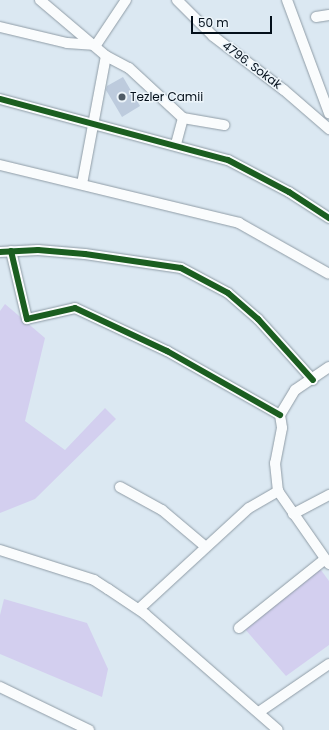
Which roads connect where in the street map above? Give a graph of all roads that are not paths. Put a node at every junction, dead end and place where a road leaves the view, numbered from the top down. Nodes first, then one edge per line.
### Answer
1 (40, 0) edge
2 (126, 0) edge
3 (177, 0) edge
4 (287, 0) edge
5 (329, 15) edge
6 (316, 17) dead end
7 (0, 28) edge
8 (96, 45) junction
9 (106, 56) junction
10 (0, 98) edge
11 (329, 113) edge
12 (183, 118) junction
13 (92, 122) junction
14 (224, 125) dead end
15 (329, 129) edge
16 (176, 144) junction
17 (0, 165) edge
18 (82, 184) junction
19 (329, 218) edge
20 (11, 251) junction
21 (0, 252) edge
22 (329, 274) edge
23 (329, 367) edge
24 (313, 380) junction
25 (280, 415) junction
26 (120, 487) dead end
27 (278, 491) junction
28 (329, 495) edge
29 (293, 514) junction
30 (206, 546) junction
31 (0, 550) edge
32 (327, 561) edge
33 (139, 609) junction
34 (239, 628) dead end
35 (329, 664) edge
36 (0, 687) edge
37 (260, 712) junction
38 (89, 730) edge
39 (278, 730) edge

1 - 8 street
2 - 8 street
3 - 15 street, 4796. Sokak
4 - 11 street
5 - 6 street
7 - 8 street
8 - 9 street
9 - 12 street
9 - 13 street
10 - 13 street
12 - 14 street
12 - 16 street
13 - 16 street
13 - 18 street
16 - 19 street
17 - 18 street
18 - 22 street
20 - 21 street
20 - 24 street
20 - 25 street
23 - 24 street
24 - 25 street
25 - 27 street
26 - 30 street
27 - 29 street
27 - 30 street
28 - 29 street
29 - 32 street
30 - 33 street
31 - 33 street
32 - 34 street
33 - 37 street
35 - 37 street
36 - 38 street
37 - 39 street

